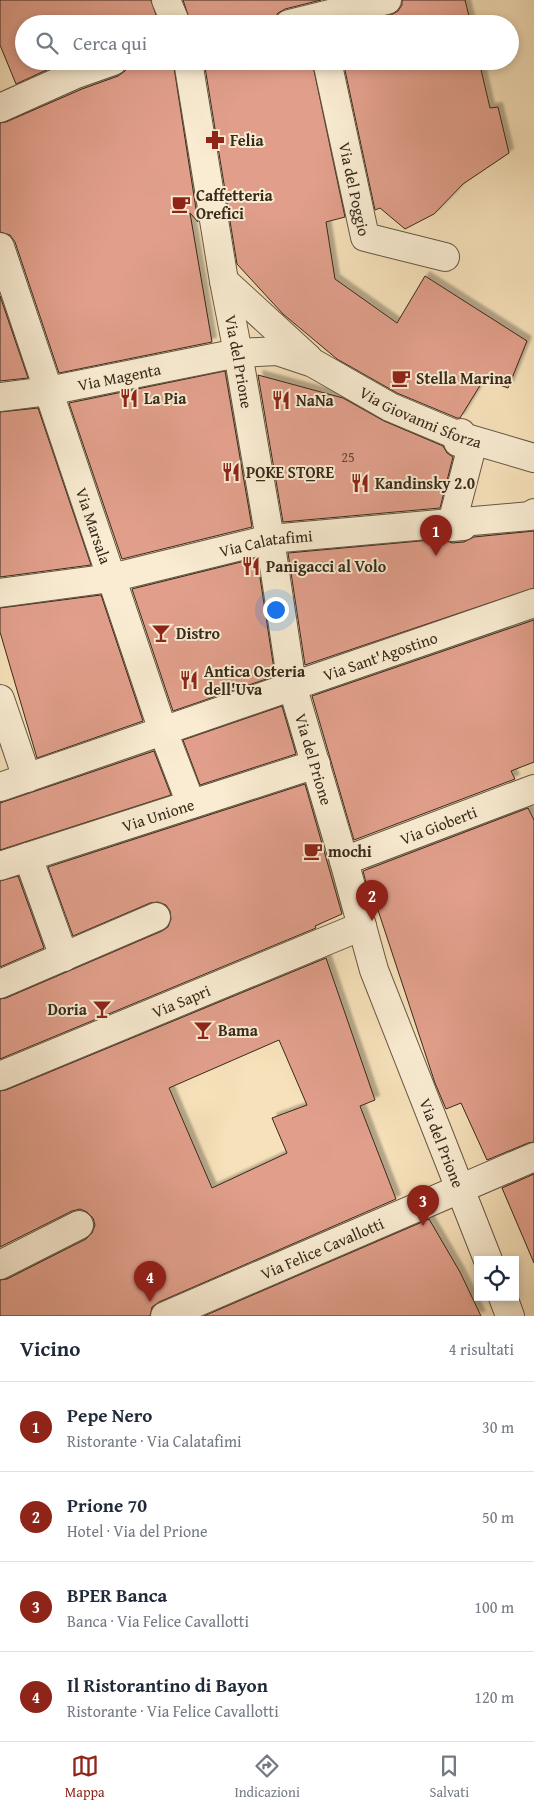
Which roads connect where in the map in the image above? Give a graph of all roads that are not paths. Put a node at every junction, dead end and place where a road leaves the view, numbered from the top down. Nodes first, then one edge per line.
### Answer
1 (166, 0) edge
2 (387, 0) edge
3 (172, 15) edge
4 (336, 15) edge
5 (87, 70) edge
6 (189, 70) edge
7 (329, 70) edge
8 (0, 108) edge
9 (0, 247) edge
10 (445, 257) dead end
11 (224, 281) junction
12 (238, 353) junction
13 (313, 363) junction
14 (48, 391) junction
15 (0, 397) edge
16 (460, 436) junction
17 (534, 449) edge
18 (534, 458) edge
19 (534, 513) edge
20 (534, 519) edge
21 (452, 523) junction
22 (270, 539) junction
23 (111, 578) junction
24 (0, 593) edge
25 (534, 603) edge
26 (292, 686) junction
27 (0, 699) edge
28 (163, 731) junction
29 (316, 764) junction
30 (27, 778) junction
31 (0, 787) edge
32 (534, 789) edge
33 (191, 804) junction
34 (28, 856) junction
35 (344, 861) junction
36 (0, 866) edge
37 (156, 917) dead end
38 (362, 926) junction
39 (64, 956) junction
40 (0, 984) edge
41 (0, 1076) edge
42 (534, 1158) edge
43 (461, 1190) junction
44 (79, 1225) dead end
45 (486, 1256) edge
46 (0, 1265) edge
47 (165, 1316) edge

1 - 3 street
2 - 4 street
5 - 8 street
6 - 11 street, Via del Prione
7 - 10 street, Via del Poggio
9 - 14 street, Via Marsala
11 - 12 street, Via del Prione
11 - 13 street, Via Giovanni Sforza
12 - 13 street, Via Giovanni Sforza
12 - 14 street, Via Magenta
12 - 22 street, Via del Prione
13 - 16 street, Via Giovanni Sforza
14 - 15 street, Via Magenta
14 - 23 street, Via Marsala
16 - 17 street
16 - 18 street, Via Giovanni Sforza
16 - 21 street
19 - 21 street, Via Calatafimi
20 - 21 street
21 - 22 street, Via Calatafimi
22 - 23 street, Via Calatafimi
22 - 26 street, Via del Prione
23 - 24 street, Via Calatafimi
23 - 28 street, Via Marsala
25 - 26 street, Via Sant'Agostino
26 - 28 street, Via Sant'Agostino
26 - 29 street, Via del Prione
27 - 30 street
28 - 30 street, Via Sant'Agostino
28 - 33 street, Via Marsala
29 - 33 street, Via Unione
29 - 35 street, Via del Prione
30 - 31 street, Via Sant'Agostino
32 - 35 street, Via Gioberti
33 - 34 street, Via Unione
34 - 36 street, Via Unione
34 - 39 street
35 - 38 street, Via del Prione
37 - 39 street
38 - 41 street, Via Sapri
38 - 43 street, Via del Prione
39 - 40 street
42 - 43 street, Via Felice Cavallotti
43 - 45 street, Via del Prione
43 - 47 street, Via Felice Cavallotti
44 - 46 street

